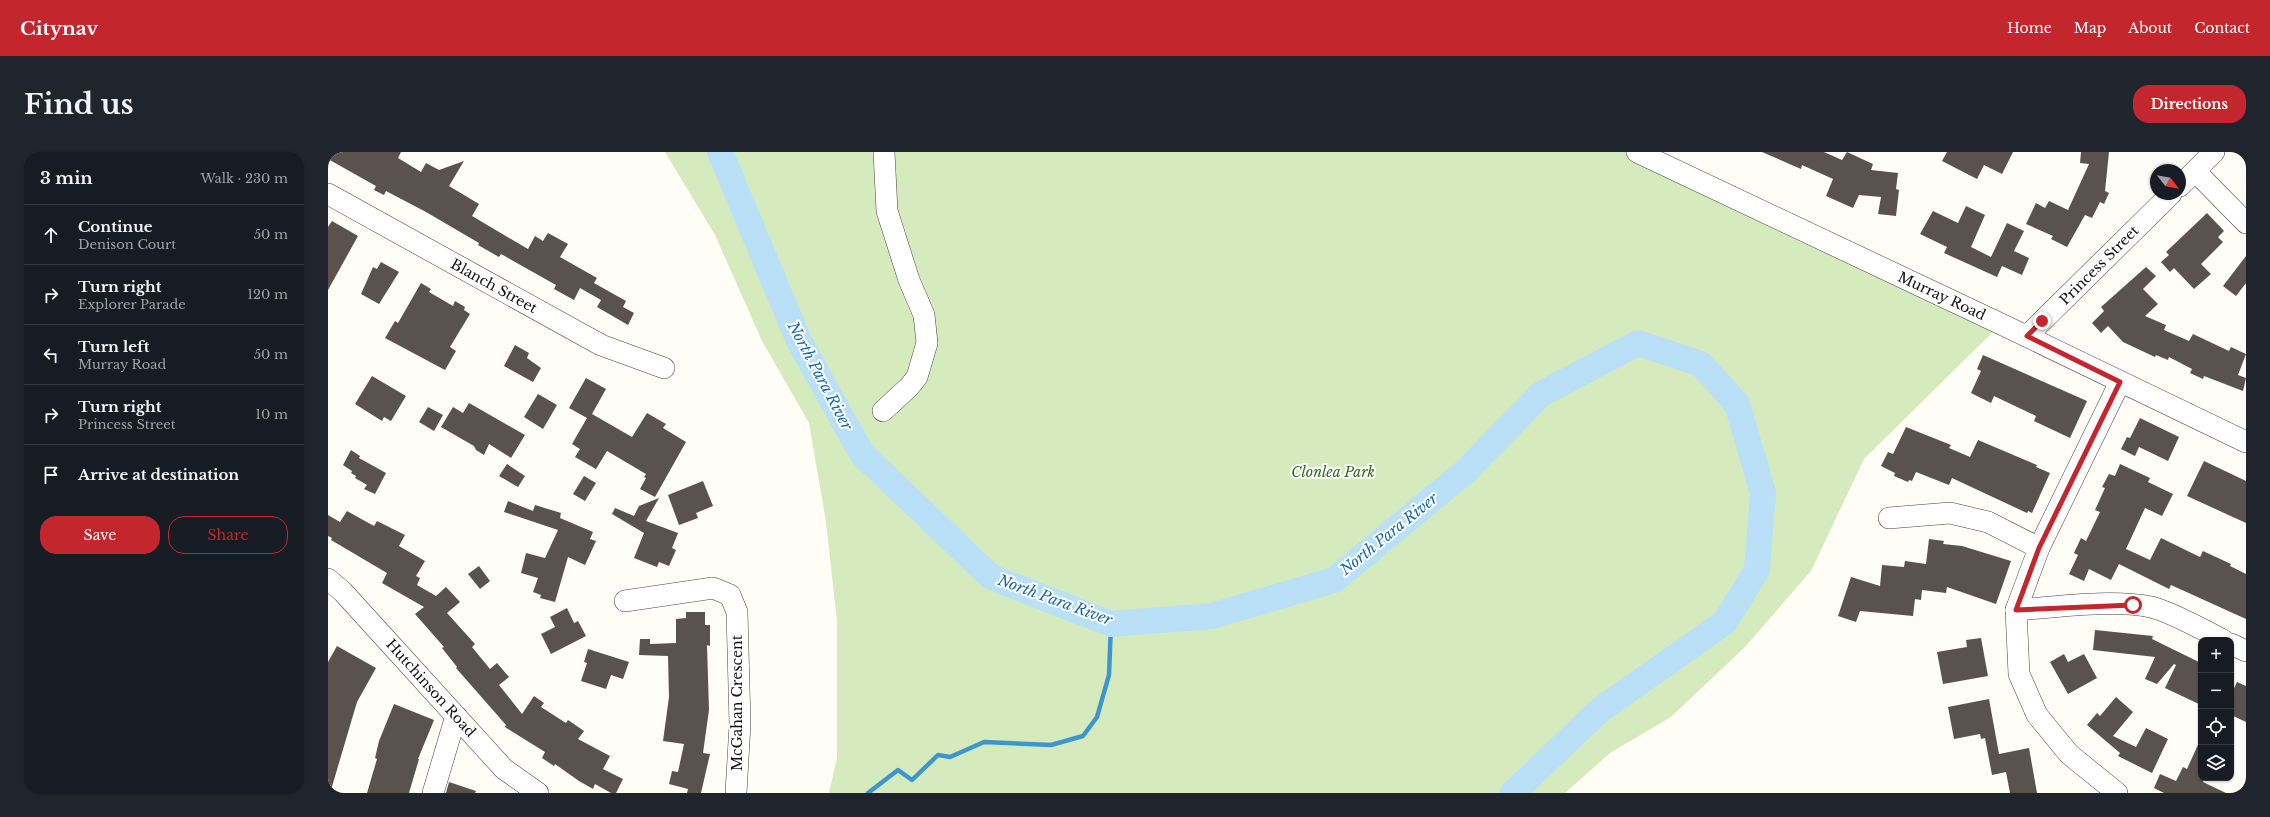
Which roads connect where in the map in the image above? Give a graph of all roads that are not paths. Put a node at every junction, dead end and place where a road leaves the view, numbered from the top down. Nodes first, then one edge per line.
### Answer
1 (884, 152) edge
2 (1637, 152) edge
3 (2214, 152) edge
4 (2195, 171) junction
5 (2186, 180) edge
6 (328, 194) edge
7 (2166, 200) edge
8 (2246, 223) edge
9 (2027, 336) junction
10 (664, 368) dead end
11 (2120, 382) junction
12 (883, 411) dead end
13 (2246, 442) edge
14 (1889, 518) dead end
15 (2039, 548) junction
16 (328, 579) edge
17 (625, 600) dead end
18 (2016, 610) junction
19 (2216, 637) edge
20 (2234, 645) edge
21 (2246, 651) edge
22 (456, 716) junction
23 (433, 793) edge
24 (538, 793) edge
25 (736, 793) edge
26 (2117, 793) edge

1 - 12 street
2 - 9 street, Murray Road
3 - 4 street
4 - 5 street
4 - 8 street
6 - 10 street, Blanch Street
7 - 9 street, Princess Street
9 - 11 street, Murray Road
11 - 13 street, Murray Road
11 - 15 street
14 - 15 street
15 - 18 street
16 - 22 street, Hutchinson Road
17 - 25 street, McGahan Crescent
18 - 19 street
18 - 26 street
20 - 21 street
22 - 23 street
22 - 24 street, Hutchinson Road

